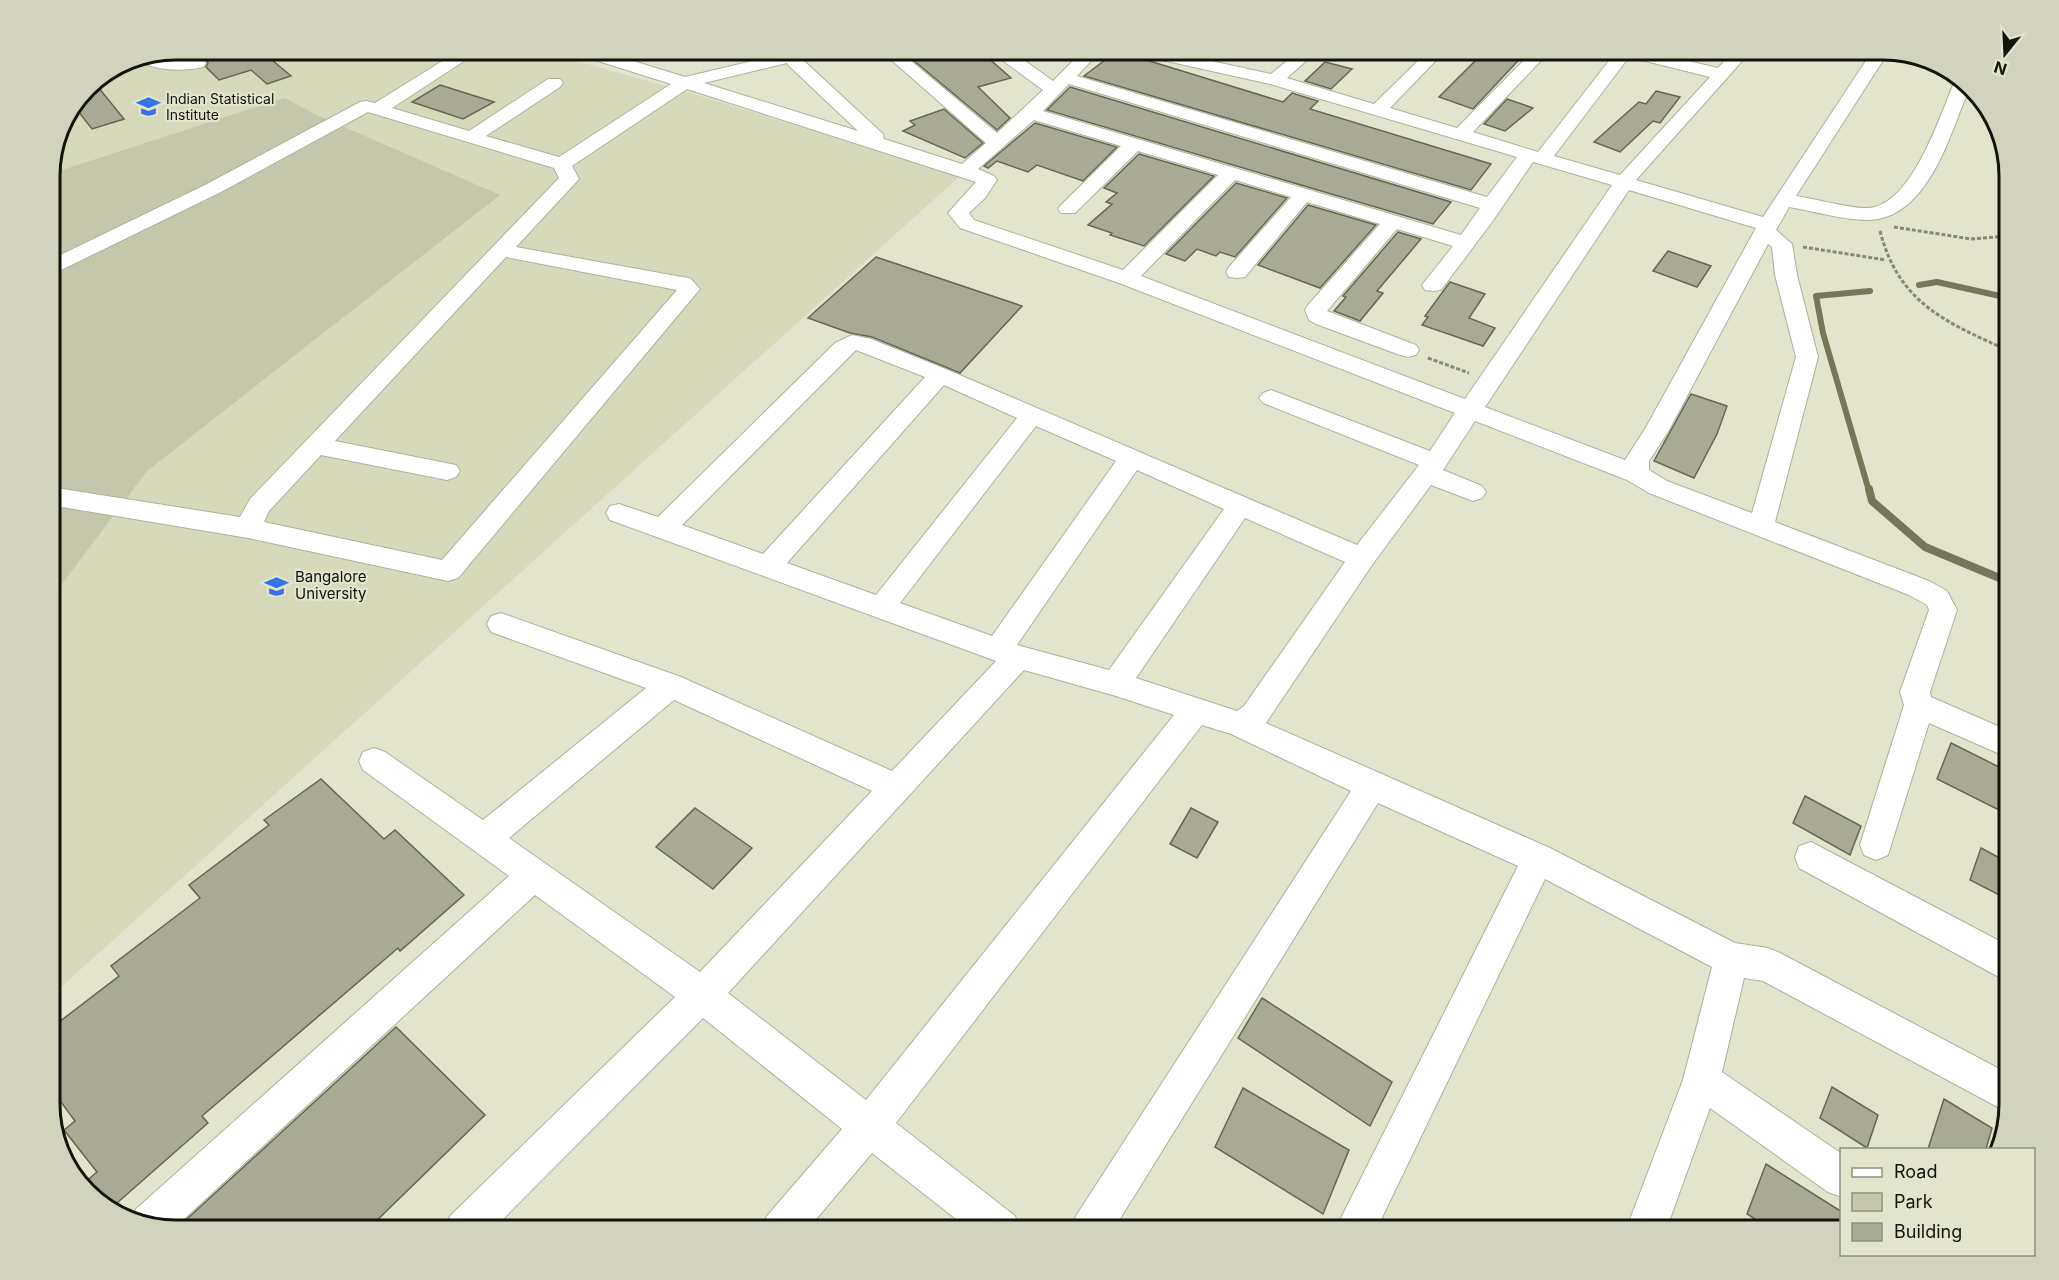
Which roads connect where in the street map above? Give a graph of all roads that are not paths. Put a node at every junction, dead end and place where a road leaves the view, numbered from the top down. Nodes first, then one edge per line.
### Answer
1 (456, 60) edge
2 (614, 60) edge
3 (780, 60) edge
4 (795, 60) edge
5 (900, 60) edge
6 (1018, 60) edge
7 (1083, 60) edge
8 (1190, 60) edge
9 (1228, 60) edge
10 (1298, 60) edge
11 (1428, 60) edge
12 (1533, 60) edge
13 (1616, 60) edge
14 (1664, 60) edge
15 (1734, 60) edge
16 (1874, 60) edge
17 (155, 62) edge
18 (197, 63) dead end
19 (1226, 69) junction
20 (1721, 74) junction
21 (1274, 80) junction
22 (686, 82) junction
23 (554, 83) dead end
24 (1060, 84) junction
25 (1960, 90) edge
26 (378, 109) junction
27 (1378, 110) junction
28 (1031, 113) junction
29 (1461, 134) junction
30 (472, 137) junction
31 (881, 143) junction
32 (997, 143) junction
33 (1133, 145) junction
34 (1537, 156) junction
35 (562, 164) junction
36 (965, 171) junction
37 (1230, 174) junction
38 (1625, 182) junction
39 (1303, 195) junction
40 (1783, 200) junction
41 (1491, 205) junction
42 (1068, 209) dead end
43 (1393, 221) junction
44 (1771, 234) junction
45 (1465, 243) junction
46 (500, 250) junction
47 (60, 263) edge
48 (1237, 272) dead end
49 (1127, 278) junction
50 (1433, 285) dead end
51 (1408, 350) road end
52 (940, 375) junction
53 (1271, 398) dead end
54 (1470, 412) junction
55 (1032, 415) junction
56 (316, 446) junction
57 (1132, 458) junction
58 (1431, 468) junction
59 (447, 471) dead end
60 (1636, 474) junction
61 (1473, 492) dead end
62 (60, 498) edge
63 (1240, 506) junction
64 (619, 513) dead end
65 (1761, 527) junction
66 (248, 528) junction
67 (663, 528) junction
68 (1362, 558) junction
69 (768, 566) junction
70 (881, 608) junction
71 (501, 624) dead end
72 (1008, 653) junction
73 (1116, 684) junction
74 (671, 685) junction
75 (1919, 705) junction
76 (1195, 711) junction
77 (1241, 725) junction
78 (1999, 741) edge
79 (374, 761) dead end
80 (1372, 786) junction
81 (896, 787) junction
82 (484, 839) junction
83 (1876, 845) dead end
84 (1811, 857) dead end
85 (1538, 858) junction
86 (534, 875) junction
87 (1731, 959) junction
88 (1999, 959) edge
89 (702, 995) junction
90 (1702, 1080) junction
91 (1999, 1088) edge
92 (869, 1126) junction
93 (1840, 1177) edge
94 (156, 1218) edge
95 (474, 1220) edge
96 (790, 1220) edge
97 (988, 1220) edge
98 (1096, 1220) edge
99 (1360, 1220) edge
100 (1650, 1220) edge

1 - 26 street
2 - 22 street
3 - 22 street
4 - 31 street
5 - 32 street
6 - 24 street
7 - 24 street
8 - 19 street
9 - 19 street
10 - 21 street
11 - 27 street
12 - 29 street
13 - 34 street
14 - 20 street
15 - 20 street
16 - 40 street
17 - 18 street
19 - 21 street
20 - 38 street
21 - 27 street
22 - 31 street
22 - 35 street
23 - 30 street
24 - 28 street
24 - 41 street
25 - 40 street
26 - 30 street
26 - 47 street
27 - 29 street
28 - 32 street
28 - 33 street
29 - 34 street
30 - 35 street
31 - 36 street
32 - 36 street
33 - 37 street
33 - 42 street
34 - 38 street
34 - 41 street
35 - 46 street
36 - 49 street
37 - 39 street
37 - 49 street
38 - 44 street
38 - 54 street
39 - 43 street
39 - 48 street
40 - 44 street
41 - 45 street
43 - 45 street
43 - 51 street
44 - 60 street
44 - 65 street
45 - 50 street
46 - 56 street
46 - 66 street
49 - 54 street
52 - 55 street
52 - 67 street
52 - 69 street
53 - 58 street
54 - 58 street
54 - 60 street
55 - 57 street
55 - 70 street
56 - 59 street
56 - 66 street
57 - 63 street
57 - 72 street
58 - 61 street
58 - 68 street
60 - 65 street
62 - 66 street
63 - 68 street
63 - 73 street
64 - 67 street
65 - 75 street
67 - 69 street
68 - 77 street
69 - 70 street
70 - 72 street
71 - 74 street
72 - 73 street
72 - 81 street
73 - 76 street
74 - 81 street
74 - 82 street
75 - 78 street
75 - 83 street
76 - 77 street
76 - 92 street
77 - 80 street
79 - 82 street
80 - 85 street
80 - 98 street
81 - 89 street
82 - 86 street
84 - 88 street
85 - 87 street
85 - 99 street
86 - 89 street
86 - 94 street
87 - 90 street
87 - 91 street
89 - 92 street
89 - 95 street
90 - 93 street
90 - 100 street
92 - 96 street
92 - 97 street

